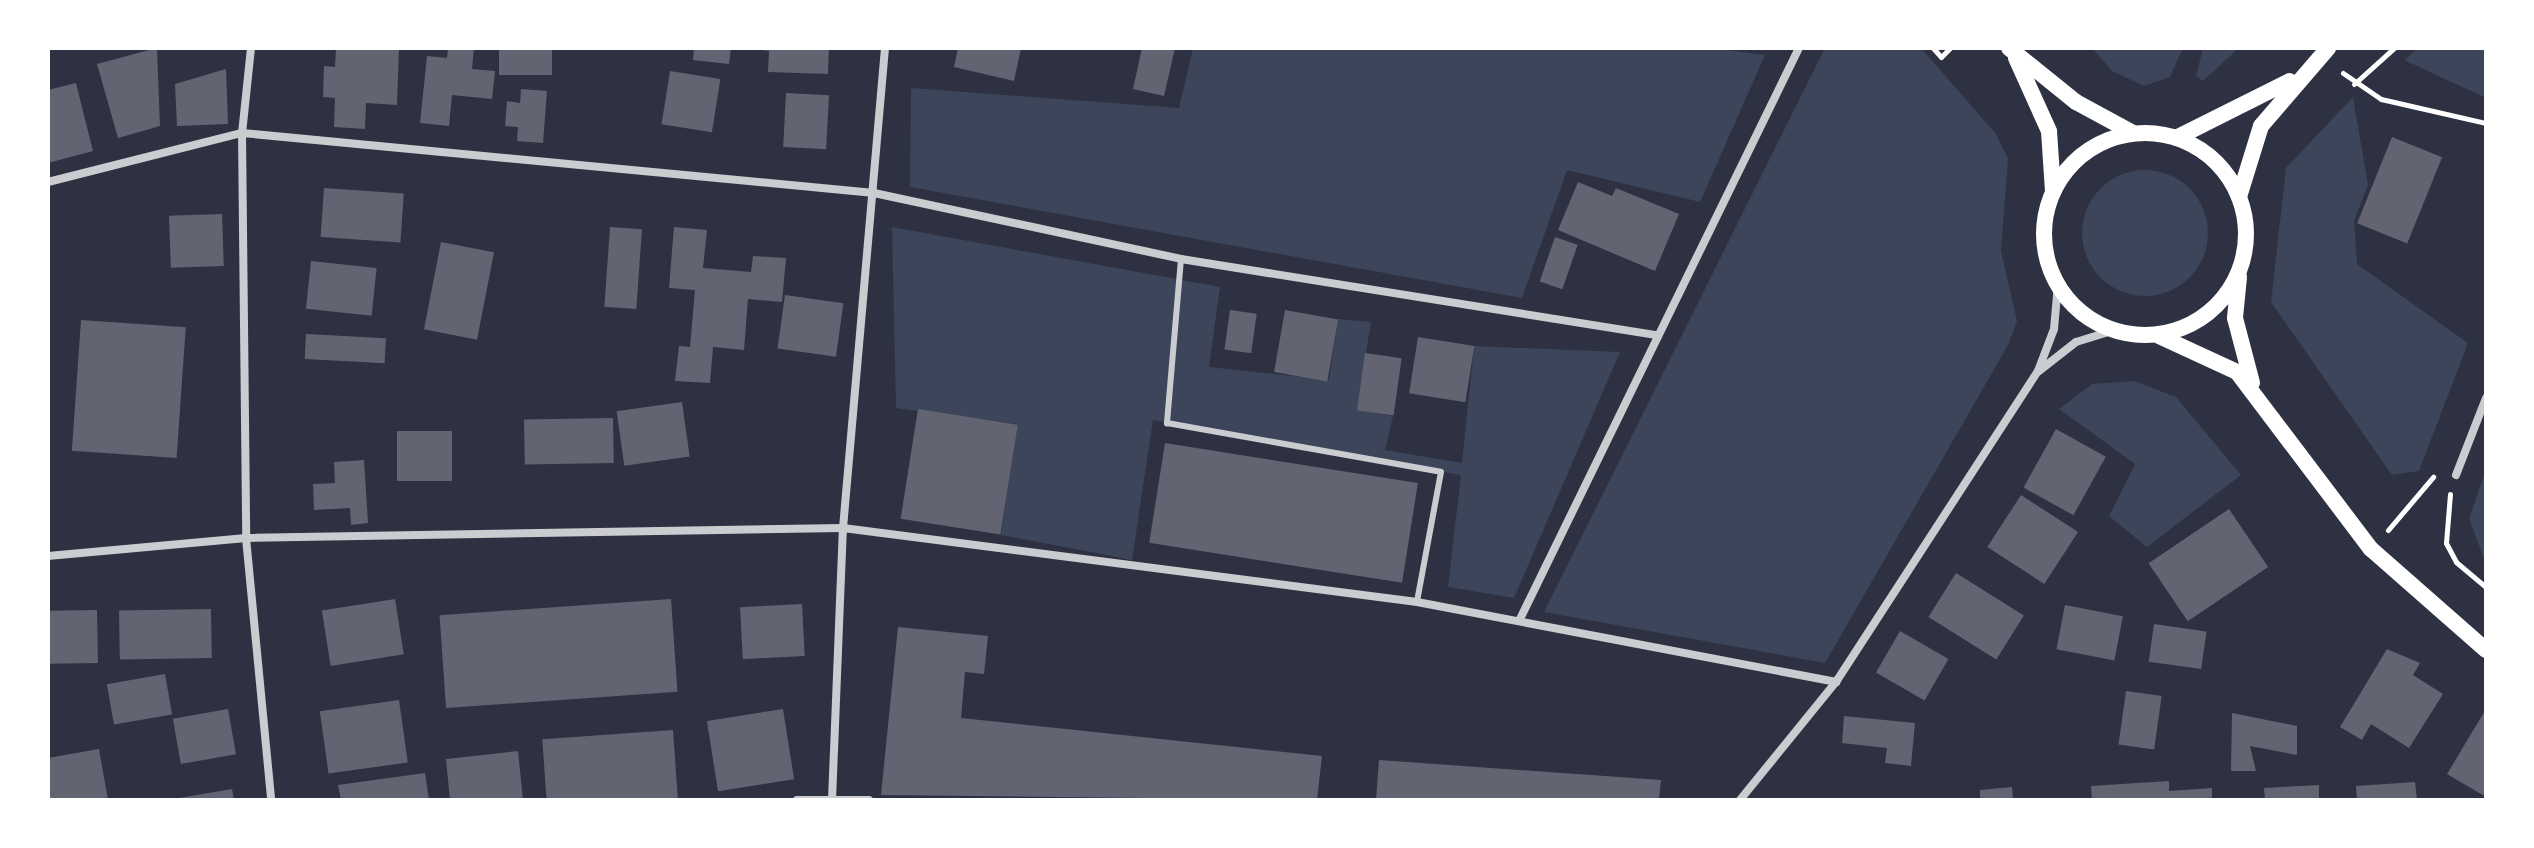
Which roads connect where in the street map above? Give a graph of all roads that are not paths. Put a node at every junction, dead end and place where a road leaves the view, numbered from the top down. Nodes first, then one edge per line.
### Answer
1 (251, 48) edge
2 (885, 48) edge
3 (1799, 48) edge
4 (2328, 48) edge
5 (2011, 50) edge
6 (2302, 74) junction
7 (242, 133) junction
8 (2135, 134) junction
9 (2176, 138) junction
10 (48, 182) edge
11 (874, 193) junction
12 (2053, 193) junction
13 (2239, 197) junction
14 (1181, 259) junction
15 (2240, 270) junction
16 (2058, 284) junction
17 (2115, 330) junction
18 (1658, 335) junction
19 (2156, 335) junction
20 (2038, 371) junction
21 (2255, 392) junction
22 (2486, 398) edge
23 (2456, 475) road end
24 (843, 528) junction
25 (246, 538) junction
26 (48, 556) edge
27 (1417, 602) junction
28 (1520, 619) junction
29 (2486, 650) edge
30 (1836, 682) junction
31 (831, 798) edge
32 (271, 800) edge
33 (797, 800) edge
34 (869, 800) edge
35 (1740, 800) edge

1 - 7 street
2 - 11 street
3 - 18 street
4 - 6 main road
5 - 8 main road
5 - 12 main road
6 - 9 main road
6 - 13 main road
7 - 10 street
7 - 11 street
7 - 25 street
8 - 9 main road
8 - 12 main road
9 - 13 main road
11 - 14 street
11 - 24 street
12 - 16 main road
13 - 15 main road
14 - 18 street
14 - 27 lane
15 - 19 main road
15 - 21 main road
16 - 17 main road
16 - 20 street
17 - 19 main road
17 - 20 street
18 - 28 street
19 - 21 main road
20 - 30 street
21 - 29 main road
22 - 23 street
24 - 25 street
24 - 27 street
24 - 31 street
25 - 26 street
25 - 32 street
27 - 28 street
28 - 30 street
30 - 35 street
31 - 33 street
31 - 34 street

